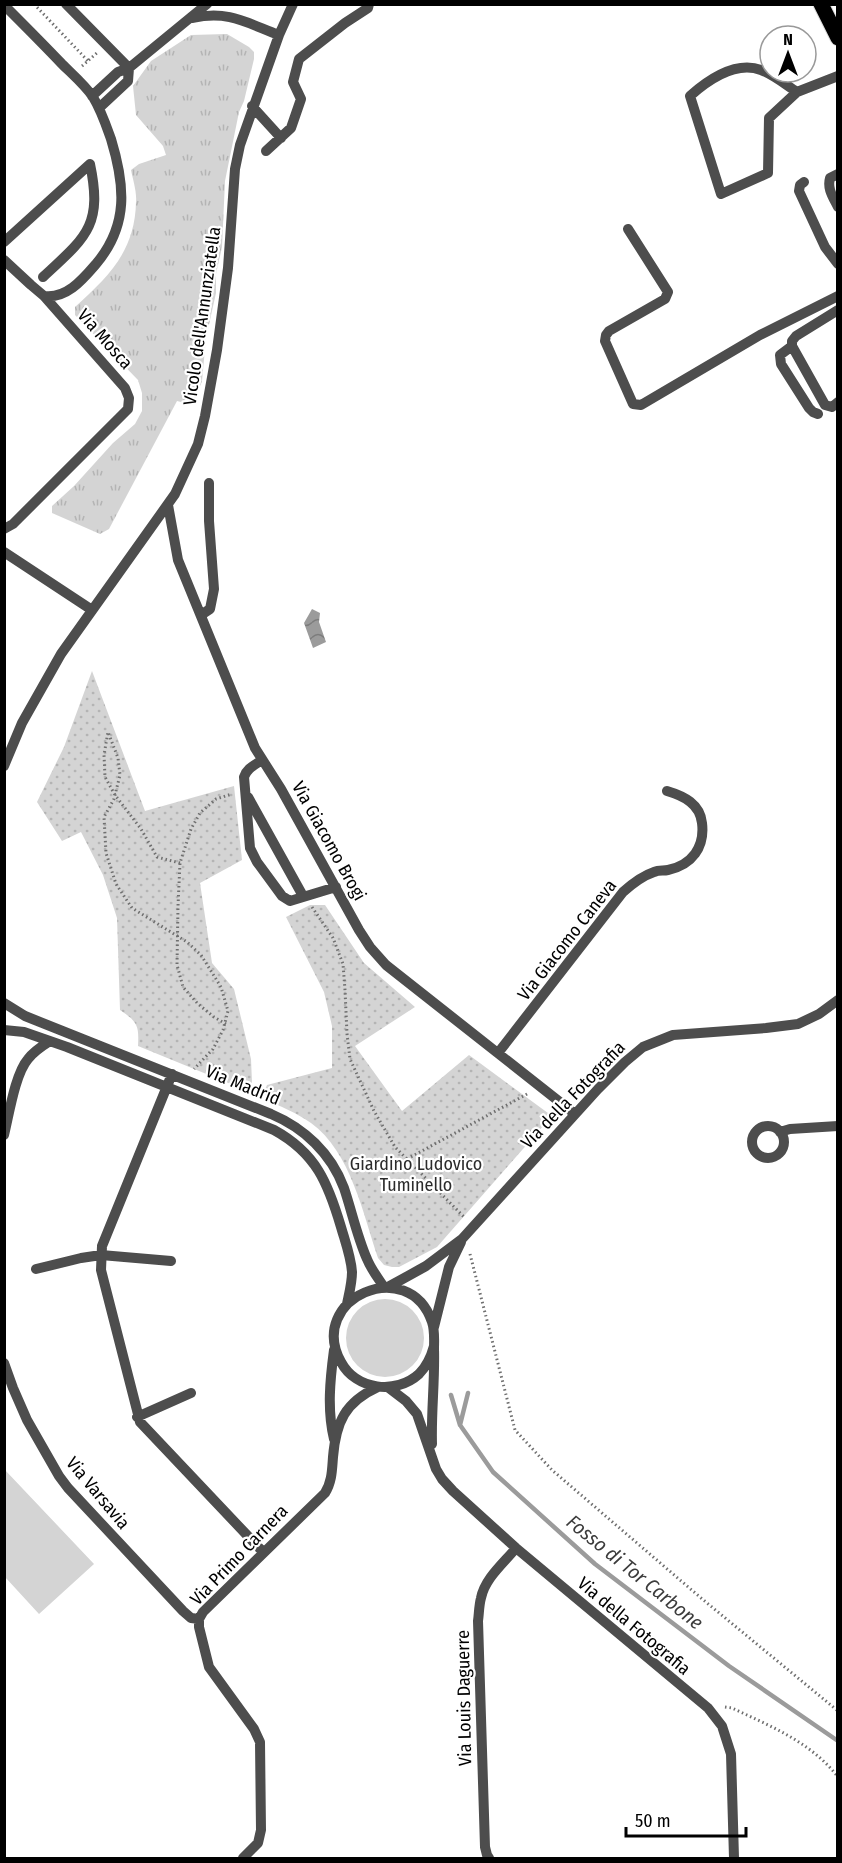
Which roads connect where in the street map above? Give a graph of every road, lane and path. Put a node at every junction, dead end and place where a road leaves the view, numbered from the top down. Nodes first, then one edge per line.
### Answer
1 (34, 4) edge
2 (66, 4) edge
3 (83, 4) edge
4 (207, 4) edge
5 (293, 4) edge
6 (369, 4) edge
7 (821, 4) edge
8 (4, 5) edge
9 (192, 18) junction
10 (80, 19) junction
11 (279, 35) junction
12 (837, 38) edge
13 (106, 45) junction
14 (88, 61) junction
15 (129, 68) junction
16 (72, 74) junction
17 (837, 76) edge
18 (797, 92) junction
19 (92, 96) junction
20 (252, 106) junction
21 (99, 108) junction
22 (281, 138) junction
23 (266, 151) dead end
24 (837, 174) edge
25 (804, 182) dead end
26 (837, 207) edge
27 (628, 229) dead end
28 (4, 242) edge
29 (4, 260) edge
30 (837, 264) edge
31 (43, 277) dead end
32 (45, 296) junction
33 (837, 296) edge
34 (837, 310) edge
35 (792, 346) junction
36 (837, 402) edge
37 (818, 414) dead end
38 (209, 483) dead end
39 (168, 505) junction
40 (9, 526) edge
41 (4, 552) edge
42 (92, 610) junction
43 (201, 615) junction
44 (262, 760) junction
45 (4, 766) edge
46 (667, 791) dead end
47 (246, 794) junction
48 (115, 795) junction
49 (180, 863) junction
50 (336, 887) junction
51 (303, 896) junction
52 (178, 936) junction
53 (837, 1000) edge
54 (4, 1003) edge
55 (226, 1024) junction
56 (4, 1030) edge
57 (50, 1041) junction
58 (498, 1053) junction
59 (131, 1057) junction
60 (125, 1071) junction
61 (172, 1074) junction
62 (186, 1080) junction
63 (541, 1087) junction
64 (167, 1088) junction
65 (575, 1114) junction
66 (837, 1126) edge
67 (780, 1132) dead end
68 (4, 1135) edge
69 (407, 1159) junction
70 (472, 1211) dead end
71 (462, 1239) junction
72 (469, 1251) dead end
73 (101, 1255) junction
74 (171, 1261) dead end
75 (36, 1269) dead end
76 (386, 1287) junction
77 (347, 1304) junction
78 (434, 1328) junction
79 (334, 1344) junction
80 (434, 1346) junction
81 (4, 1363) edge
82 (383, 1387) junction
83 (191, 1393) dead end
84 (137, 1417) junction
85 (334, 1442) junction
86 (433, 1457) junction
87 (516, 1548) junction
88 (263, 1552) junction
89 (199, 1619) junction
90 (699, 1703) junction
91 (837, 1710) edge
92 (837, 1776) edge
93 (243, 1858) edge
94 (489, 1858) edge
95 (734, 1858) edge

1 - 14 path
2 - 10 street
3 - 10 street
4 - 9 street
5 - 11 street, Vicolo dell'Annunziatella
6 - 22 street
7 - 12 main road
8 - 16 street
9 - 11 street
9 - 15 street
10 - 13 street
11 - 20 street, Vicolo dell'Annunziatella
13 - 14 path
13 - 15 street
14 - 16 path
15 - 19 street
15 - 21 street
16 - 19 street
17 - 18 street
18 - 18 street
19 - 21 street
20 - 22 street
20 - 39 street, Vicolo dell'Annunziatella
21 - 32 street
22 - 23 street
24 - 26 street
25 - 30 street
27 - 33 street
28 - 31 street
29 - 32 street, Via Mosca
32 - 40 street, Via Mosca
34 - 35 street
35 - 36 street
35 - 37 street
38 - 43 street
39 - 42 street, Vicolo dell'Annunziatella
39 - 43 street, Via Giacomo Brogi
41 - 42 street
42 - 45 street, Vicolo dell'Annunziatella
43 - 44 street, Via Giacomo Brogi
44 - 47 street
44 - 50 street, Via Giacomo Brogi
46 - 58 street, Via Giacomo Caneva
47 - 49 path
47 - 51 street
47 - 51 street
48 - 48 path
48 - 49 path
48 - 52 path
49 - 52 path
50 - 51 street
50 - 58 street, Via Giacomo Brogi
51 - 69 path
52 - 55 path
52 - 55 path
53 - 65 street, Via della Fotografia
54 - 59 street, Via Madrid
55 - 62 path
56 - 57 street, Via Madrid
57 - 60 street, Via Madrid
57 - 68 street
58 - 63 street, Via Giacomo Brogi
59 - 60 street
59 - 61 street, Via Madrid
60 - 64 street, Via Madrid
61 - 62 street, Via Madrid
61 - 64 street
62 - 76 street, Via Madrid
63 - 65 street, Via Giacomo Brogi
63 - 69 path
64 - 73 street
64 - 77 street, Via Madrid
65 - 71 street, Via della Fotografia
66 - 67 street
69 - 70 path
71 - 76 street, Via della Fotografia
71 - 78 street, Via della Fotografia
72 - 91 path
73 - 74 street
73 - 75 street
73 - 84 street
76 - 77 street
76 - 78 street
77 - 79 street
78 - 80 street
79 - 82 street
79 - 85 street, Via Primo Carnera
80 - 82 street
80 - 86 street, Via della Fotografia
81 - 89 street, Via Varsavia
82 - 85 street, Via Primo Carnera
82 - 86 street, Via della Fotografia
83 - 84 street
84 - 88 street
85 - 88 street, Via Primo Carnera
86 - 87 street, Via della Fotografia
87 - 90 street, Via della Fotografia
87 - 94 street, Via Louis Daguerre
88 - 89 street, Via Primo Carnera
89 - 93 street, Via Primo Carnera
90 - 92 path
90 - 95 street, Via della Fotografia

